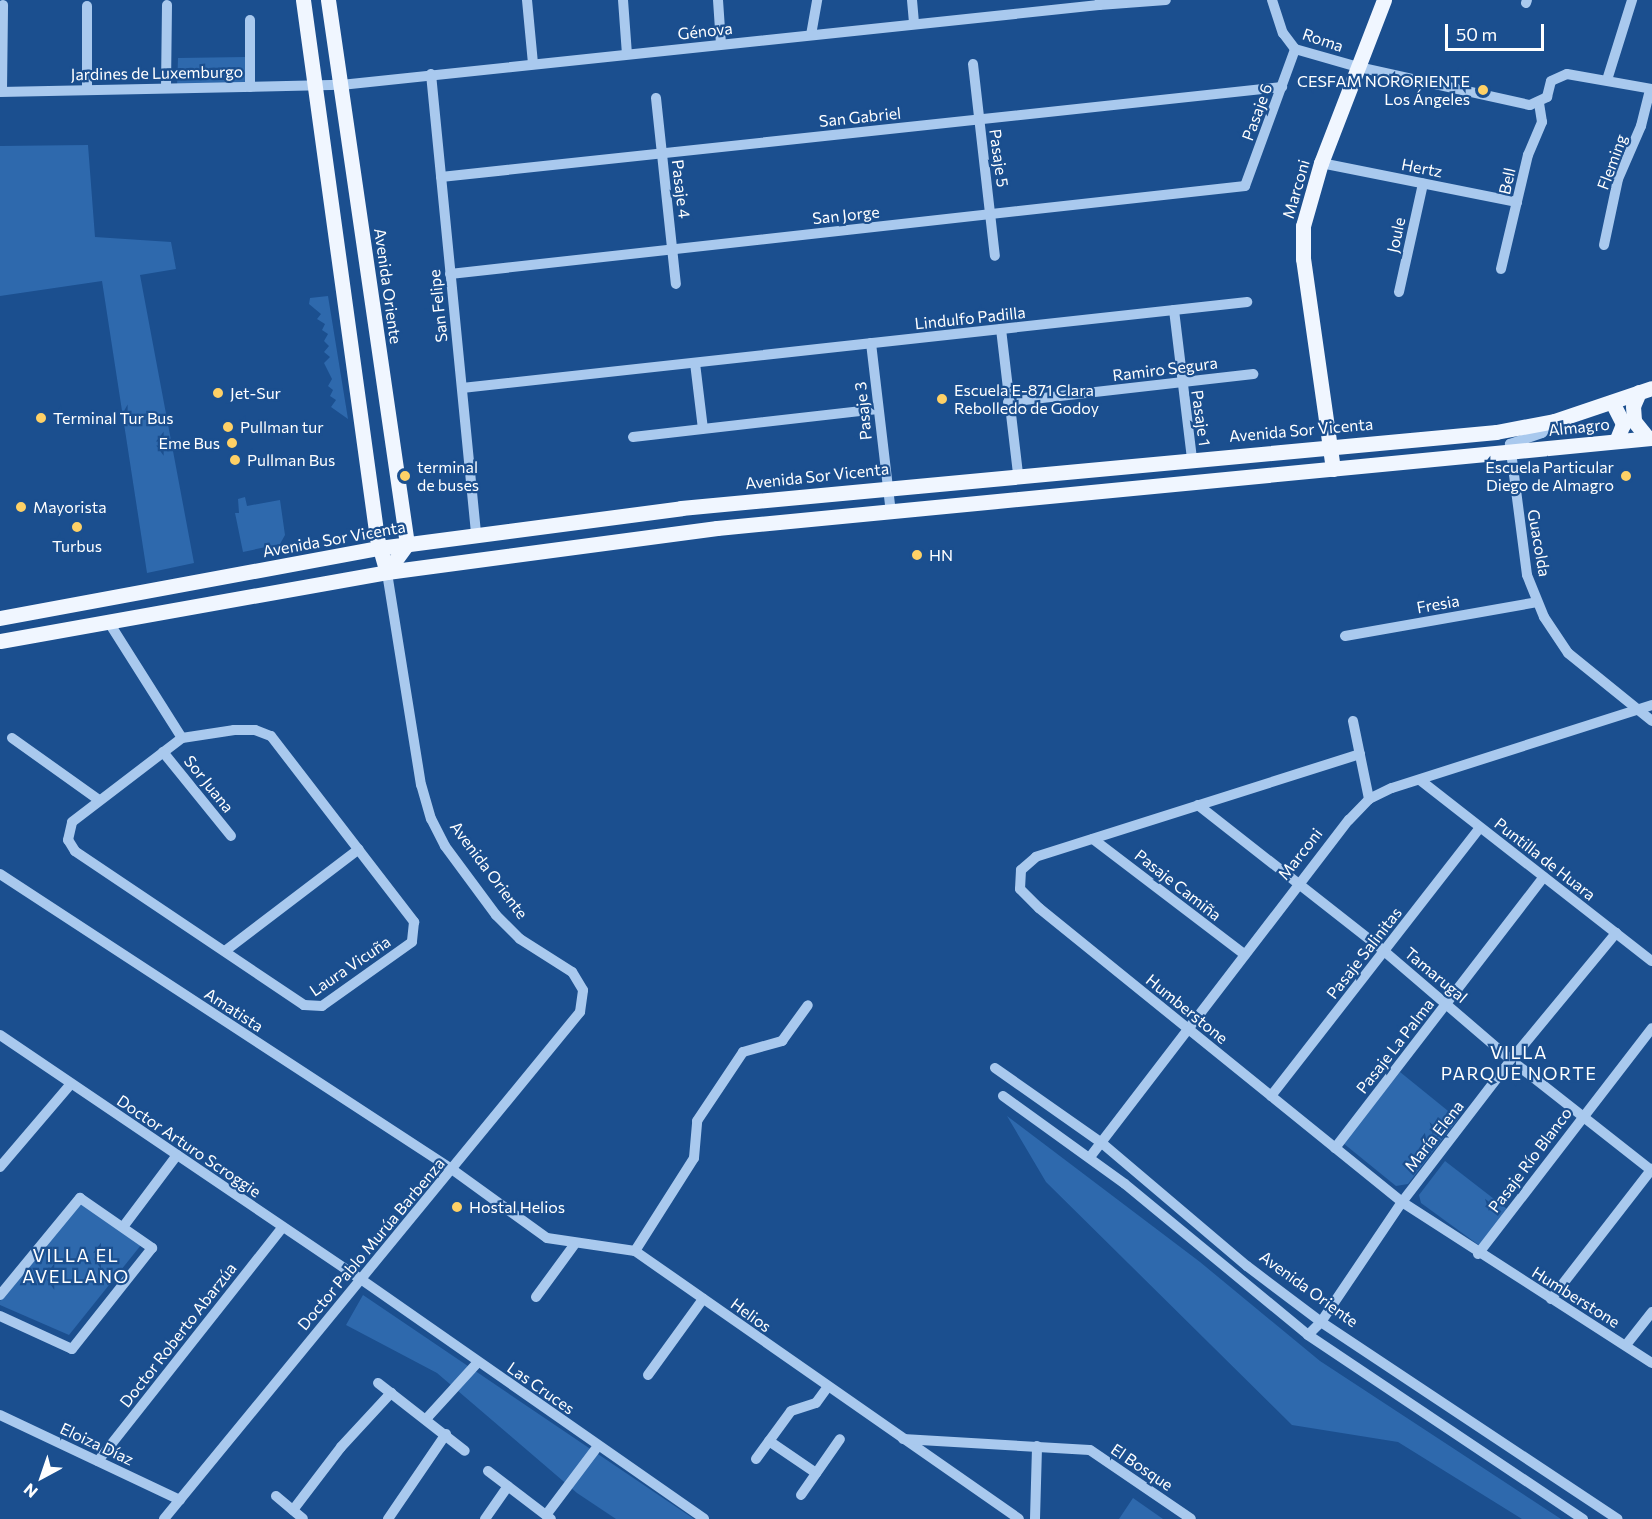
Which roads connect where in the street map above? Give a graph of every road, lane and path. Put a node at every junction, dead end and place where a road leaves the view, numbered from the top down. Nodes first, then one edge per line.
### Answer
1 (303, 0) edge
2 (328, 0) edge
3 (527, 0) edge
4 (623, 0) edge
5 (718, 0) edge
6 (817, 0) edge
7 (912, 0) edge
8 (1008, 0) edge
9 (1166, 0) edge
10 (1272, 0) edge
11 (1384, 0) edge
12 (1632, 0) edge
13 (1099, 2) edge
14 (3, 5) dead end
15 (167, 5) dead end
16 (87, 6) dead end
17 (1010, 12) junction
18 (250, 20) dead end
19 (914, 23) junction
20 (811, 35) junction
21 (721, 44) junction
22 (1295, 49) junction
23 (627, 54) junction
24 (532, 64) junction
25 (973, 64) dead end
26 (1358, 67) junction
27 (431, 74) junction
28 (1607, 80) junction
29 (340, 85) junction
30 (314, 86) junction
31 (166, 87) junction
32 (250, 87) junction
33 (1282, 87) junction
34 (87, 89) junction
35 (1651, 89) edge
36 (1, 92) edge
37 (656, 98) dead end
38 (1539, 102) junction
39 (979, 119) junction
40 (662, 153) junction
41 (1321, 163) junction
42 (441, 177) junction
43 (1423, 184) junction
44 (1245, 186) joint
45 (1517, 202) junction
46 (992, 214) junction
47 (1604, 245) dead end
48 (674, 249) junction
49 (995, 256) dead end
50 (1501, 269) dead end
51 (450, 274) junction
52 (341, 276) junction
53 (369, 284) junction
54 (676, 284) dead end
55 (1399, 292) dead end
56 (1247, 302) dead end
57 (1174, 310) junction
58 (1001, 329) junction
59 (870, 344) junction
60 (695, 363) junction
61 (1253, 374) dead end
62 (1181, 382) junction
63 (462, 388) junction
64 (1645, 390) edge
65 (1008, 402) junction
66 (1612, 402) junction
67 (877, 408) junction
68 (1554, 421) junction
69 (703, 429) junction
70 (391, 435) junction
71 (633, 437) dead end
72 (1650, 438) edge
73 (1616, 441) junction
74 (364, 442) junction
75 (1330, 445) junction
76 (1511, 452) junction
77 (1192, 458) junction
78 (1333, 469) junction
79 (1018, 474) junction
80 (887, 488) junction
81 (891, 512) junction
82 (476, 535) junction
83 (407, 544) junction
84 (379, 548) junction
85 (387, 572) junction
86 (144, 591) junction
87 (1537, 602) junction
88 (130, 616) junction
89 (0, 618) edge
90 (108, 621) junction
91 (1345, 636) dead end
92 (0, 641) edge
93 (1652, 705) edge
94 (1637, 710) junction
95 (1353, 721) dead end
96 (1652, 721) edge
97 (12, 738) dead end
98 (182, 738) junction
99 (163, 752) junction
100 (1360, 754) junction
101 (1420, 780) junction
102 (1370, 799) junction
103 (99, 800) junction
104 (1198, 806) junction
105 (1480, 828) junction
106 (231, 836) dead end
107 (1093, 839) junction
108 (359, 849) junction
109 (0, 874) edge
110 (1544, 877) junction
111 (1299, 885) junction
112 (1616, 933) junction
113 (225, 951) junction
114 (1384, 951) junction
115 (1245, 955) junction
116 (1652, 961) edge
117 (579, 981) joint
118 (1447, 1003) junction
119 (808, 1005) dead end
120 (1652, 1028) edge
121 (1188, 1030) junction
122 (0, 1035) edge
123 (1511, 1060) junction
124 (995, 1068) dead end
125 (71, 1084) junction
126 (1003, 1096) dead end
127 (1271, 1096) junction
128 (1582, 1116) junction
129 (1103, 1144) junction
130 (1335, 1148) junction
131 (177, 1155) junction
132 (1090, 1157) junction
133 (0, 1167) edge
134 (453, 1170) junction
135 (1652, 1170) edge
136 (1402, 1202) junction
137 (123, 1227) junction
138 (282, 1228) junction
139 (574, 1245) junction
140 (635, 1251) junction
141 (1478, 1254) junction
142 (362, 1280) junction
143 (0, 1295) edge
144 (536, 1297) dead end
145 (704, 1299) junction
146 (1551, 1299) junction
147 (1652, 1312) edge
148 (0, 1316) edge
149 (1321, 1322) junction
150 (1308, 1335) junction
151 (1626, 1345) junction
152 (477, 1363) junction
153 (1652, 1363) edge
154 (648, 1375) dead end
155 (378, 1383) dead end
156 (827, 1388) junction
157 (391, 1393) junction
158 (0, 1415) edge
159 (427, 1418) junction
160 (446, 1434) junction
161 (840, 1439) dead end
162 (902, 1439) junction
163 (769, 1441) junction
164 (598, 1446) junction
165 (1037, 1446) junction
166 (465, 1451) dead end
167 (756, 1459) dead end
168 (98, 1461) junction
169 (488, 1471) dead end
170 (816, 1473) junction
171 (508, 1486) junction
172 (801, 1495) dead end
173 (276, 1496) dead end
174 (180, 1500) junction
175 (293, 1510) junction
176 (549, 1517) edge
177 (164, 1519) edge
178 (303, 1519) edge
179 (388, 1519) edge
180 (485, 1519) edge
181 (704, 1519) edge
182 (1019, 1519) edge
183 (1035, 1519) edge
184 (1191, 1519) edge
185 (1583, 1519) edge
186 (1618, 1519) edge

1 - 30 main road, Avenida Oriente
2 - 29 main road, Avenida Oriente
3 - 24 street
4 - 23 street
5 - 21 street
6 - 20 street
7 - 19 street
8 - 17 street
9 - 13 street, Génova
10 - 22 street, Roma
11 - 26 main road, Marconi
12 - 28 street
13 - 17 street, Génova
14 - 36 street
15 - 31 street
16 - 34 street
17 - 19 street, Génova
18 - 32 street
19 - 20 street, Génova
20 - 21 street, Génova
21 - 23 street, Génova
22 - 26 street, Roma
22 - 33 street, Pasaje 6
23 - 24 street, Génova
24 - 27 street, Génova
25 - 39 street, Pasaje 5
26 - 38 street, Roma
26 - 41 main road, Marconi
27 - 29 street, Génova
27 - 42 street, San Felipe
28 - 35 street
28 - 38 street
29 - 30 street, Génova
29 - 53 main road, Avenida Oriente
30 - 32 street, Jardines de Luxemburgo
30 - 52 main road, Avenida Oriente
31 - 32 street, Jardines de Luxemburgo
31 - 34 street, Jardines de Luxemburgo
33 - 39 street, San Gabriel
33 - 44 street, Pasaje 6
34 - 36 street, Jardines de Luxemburgo
35 - 47 street, Fleming
37 - 40 street, Pasaje 4
38 - 45 street, Bell
39 - 40 street, San Gabriel
39 - 46 street, Pasaje 5
40 - 42 street, San Gabriel
40 - 48 street, Pasaje 4
41 - 43 street, Hertz
41 - 75 main road, Marconi
42 - 51 street, San Felipe
43 - 45 street, Hertz
43 - 55 street, Joule
44 - 46 street, San Jorge
45 - 50 street, Bell
46 - 48 street, San Jorge
46 - 49 street, Pasaje 5
48 - 51 street, San Jorge
48 - 54 street, Pasaje 4
51 - 63 street, San Felipe
52 - 53 main road
52 - 74 main road, Avenida Oriente
53 - 70 main road, Avenida Oriente
56 - 57 street, Lindulfo Padilla
57 - 58 street, Lindulfo Padilla
57 - 62 street, Pasaje 1
58 - 59 street, Lindulfo Padilla
58 - 65 street
59 - 60 street, Lindulfo Padilla
59 - 67 street, Pasaje 3
60 - 63 street, Lindulfo Padilla
60 - 69 street
61 - 62 street, Ramiro Segura
62 - 65 street, Ramiro Segura
62 - 77 street, Pasaje 1
63 - 82 street, San Felipe
64 - 66 main road, Avenida Sor Vicenta
64 - 72 main road
65 - 79 street
66 - 68 main road, Avenida Sor Vicenta
66 - 73 main road
67 - 69 street
67 - 80 street, Pasaje 3
68 - 75 main road, Avenida Sor Vicenta
68 - 76 street
69 - 71 street
70 - 74 main road
70 - 83 main road, Avenida Oriente
72 - 73 main road, Almagro
73 - 76 main road, Almagro
74 - 84 main road, Avenida Oriente
75 - 77 main road, Avenida Sor Vicenta
75 - 78 main road, Marconi
76 - 78 main road
76 - 87 street, Guacolda
77 - 79 main road, Avenida Sor Vicenta
78 - 81 main road
79 - 80 main road, Avenida Sor Vicenta
80 - 81 street, Pasaje 3
80 - 82 main road, Avenida Sor Vicenta
81 - 85 main road
82 - 83 main road, Avenida Sor Vicenta
83 - 84 main road, Avenida Sor Vicenta
83 - 85 main road
84 - 85 main road, Avenida Oriente
84 - 86 main road, Avenida Sor Vicenta
85 - 88 main road
85 - 117 street, Avenida Oriente
86 - 88 main road
86 - 89 main road, Avenida Sor Vicenta
87 - 91 street, Fresia
87 - 94 street, Guacolda
88 - 90 main road
90 - 92 main road
90 - 98 street
93 - 94 street, Marconi
94 - 96 street, Guacolda
94 - 101 street, Marconi
95 - 100 street
97 - 103 street
98 - 99 street
98 - 108 street
99 - 103 street
99 - 106 street, Sor Juana
100 - 102 street
100 - 104 street, Humberstone
101 - 102 street, Marconi
101 - 105 street, Puntilla de Huara
102 - 111 street, Marconi
103 - 113 street
104 - 107 street, Humberstone
104 - 111 street, Tamarugal
105 - 110 street, Puntilla de Huara
105 - 114 street, Pasaje Salinitas
107 - 115 street, Pasaje Camiña
107 - 121 street, Humberstone
108 - 113 street
108 - 113 street, Laura Vicuña
109 - 134 street, Amatista
110 - 112 street, Puntilla de Huara
110 - 118 street, Pasaje La Palma
111 - 114 street, Tamarugal
111 - 115 street, Marconi
112 - 116 street, Puntilla de Huara
112 - 123 street, María Elena
114 - 118 street, Tamarugal
114 - 127 street, Pasaje Salinitas
115 - 121 street, Marconi
117 - 134 street, Doctor Pablo Murúa Barbenza
118 - 123 street, Tamarugal
118 - 130 street, Pasaje La Palma
119 - 140 street
120 - 128 street, Pasaje Río Blanco
121 - 127 street, Humberstone
121 - 129 street, Marconi
122 - 125 street, Doctor Arturo Scroggie
123 - 128 street, Tamarugal
123 - 136 street, María Elena
124 - 129 street, Avenida Oriente
125 - 131 street, Doctor Arturo Scroggie
125 - 133 street
126 - 132 street
127 - 130 street, Humberstone
128 - 135 street, Tamarugal
128 - 141 street, Pasaje Río Blanco
129 - 132 street, Marconi
129 - 149 street, Avenida Oriente
130 - 136 street, Humberstone
131 - 137 street
131 - 138 street, Doctor Arturo Scroggie
132 - 150 street
134 - 139 street, Helios
134 - 142 street, Doctor Pablo Murúa Barbenza
135 - 146 street
136 - 141 street, Humberstone
136 - 149 street, María Elena
137 - 143 street
137 - 148 street
138 - 142 street, Doctor Arturo Scroggie
138 - 168 street, Doctor Roberto Abarzúa
139 - 140 street, Helios
139 - 144 street
140 - 145 street, Helios
141 - 146 street, Humberstone
142 - 152 street, Las Cruces
142 - 174 street, Doctor Pablo Murúa Barbenza
145 - 154 street
145 - 156 street, Helios
146 - 151 street, Humberstone
147 - 151 street
149 - 150 street, María Elena
149 - 186 street, Avenida Oriente
150 - 185 street
151 - 153 street, Humberstone
152 - 159 street
152 - 164 street, Las Cruces
155 - 157 street
156 - 162 street, Helios
156 - 163 street
157 - 159 street
157 - 175 street
158 - 168 street, Eloiza Díaz
159 - 160 street
160 - 166 street
160 - 179 street
161 - 170 street
162 - 165 street, El Bosque
162 - 182 street, Helios
163 - 167 street
163 - 170 street
164 - 176 street
164 - 181 street, Las Cruces
165 - 183 street
165 - 184 street, El Bosque
168 - 174 street, Eloiza Díaz
169 - 171 street
170 - 172 street
171 - 176 street
171 - 180 street
173 - 175 street
174 - 177 street, Doctor Pablo Murúa Barbenza
175 - 178 street

